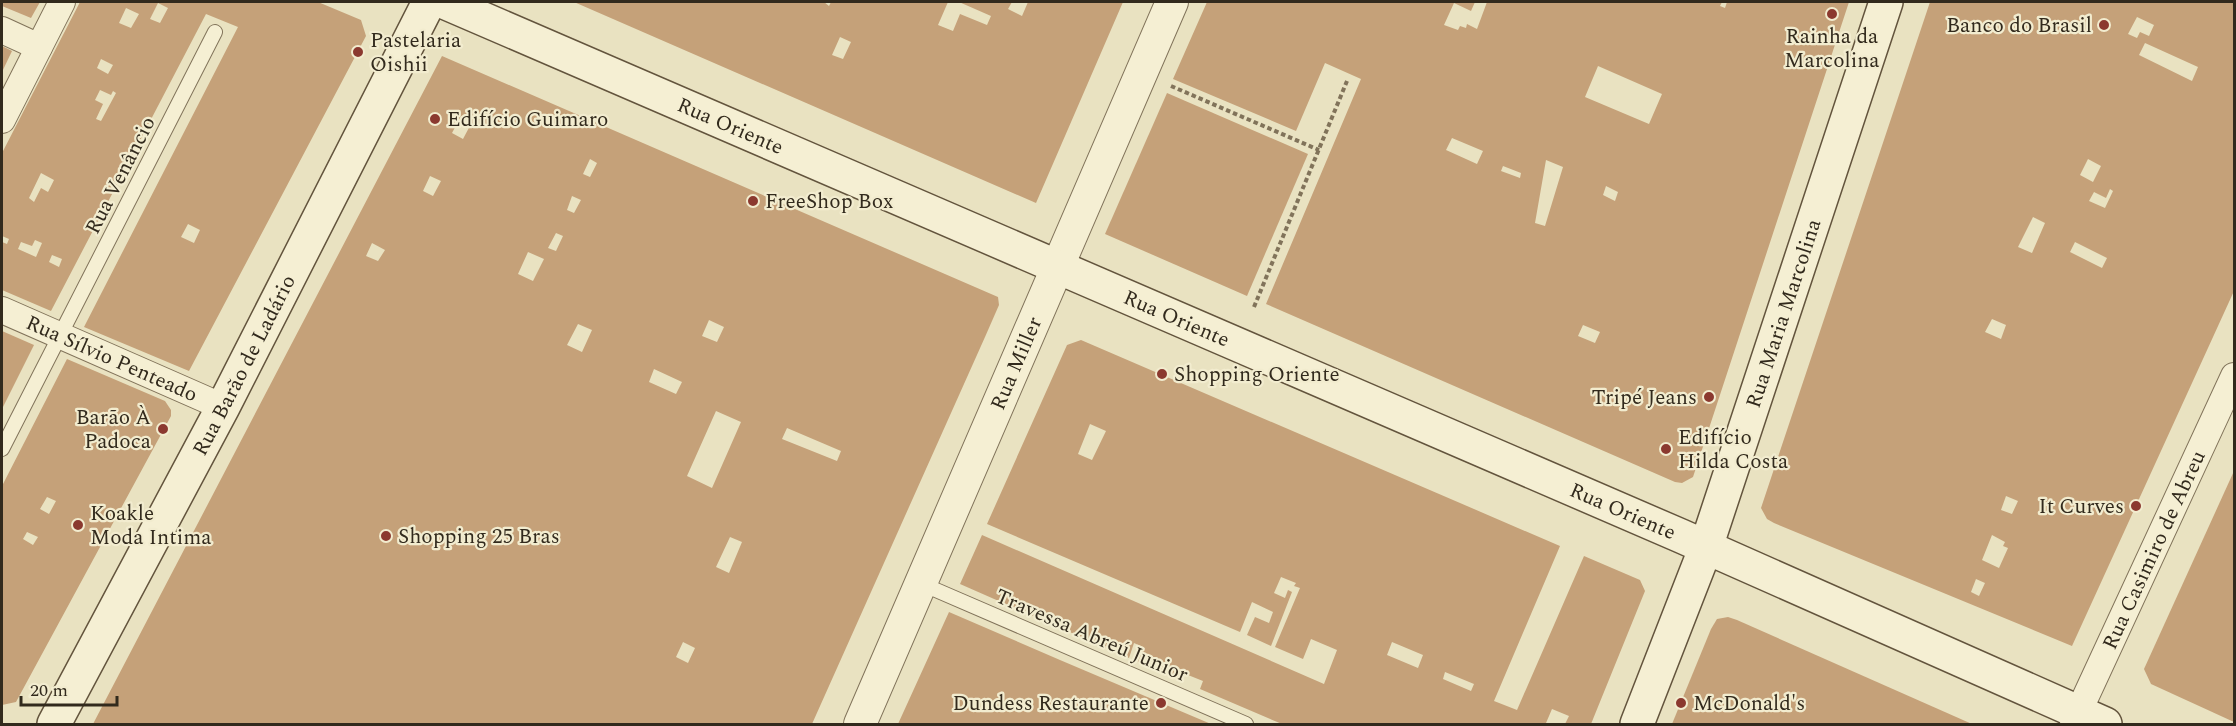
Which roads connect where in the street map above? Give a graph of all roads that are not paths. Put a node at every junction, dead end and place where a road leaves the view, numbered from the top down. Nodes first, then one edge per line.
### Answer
1 (62, 2) edge
2 (429, 2) edge
3 (444, 2) edge
4 (1172, 2) edge
5 (1886, 2) edge
6 (2, 30) edge
7 (215, 32) dead end
8 (39, 47) junction
9 (2, 120) edge
10 (1057, 266) junction
11 (2, 310) edge
12 (62, 336) junction
13 (2235, 376) edge
14 (223, 407) junction
15 (2, 449) edge
16 (1706, 547) junction
17 (922, 584) junction
18 (2086, 721) edge
19 (54, 724) edge
20 (860, 724) edge
21 (1246, 724) edge
22 (1637, 724) edge

1 - 8 street
2 - 14 main road, Rua Barão de Ladário
3 - 10 main road, Rua Oriente
4 - 10 street, Rua Miller
5 - 16 main road, Rua Maria Marcolina
6 - 8 street
7 - 12 lane, Rua Venâncio
8 - 9 street
10 - 16 main road, Rua Oriente
10 - 17 street, Rua Miller
11 - 12 street, Rua Sílvio Penteado
12 - 14 street, Rua Sílvio Penteado
12 - 15 lane, Rua Venâncio
13 - 18 street, Rua Casimiro de Abreu
14 - 19 main road, Rua Barão de Ladário
16 - 18 main road, Rua Oriente
16 - 22 main road, Rua Maria Marcolina
17 - 20 street, Rua Miller
17 - 21 lane, Travessa Abreú Junior

